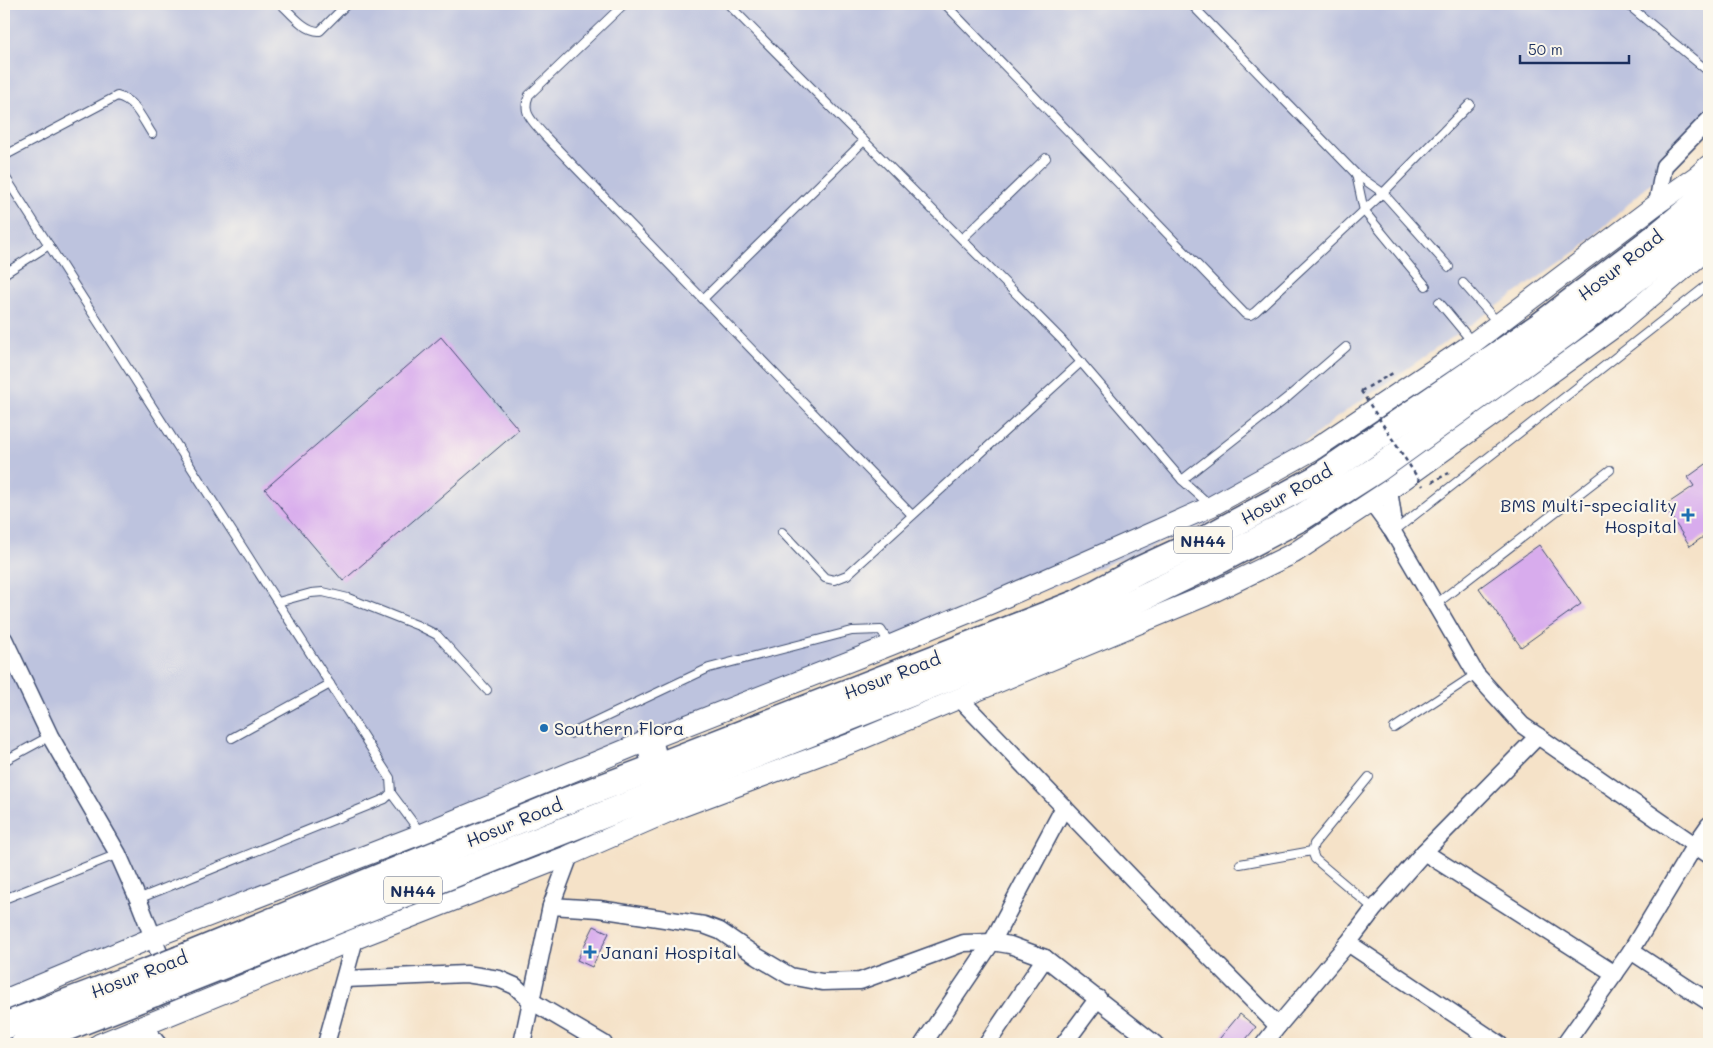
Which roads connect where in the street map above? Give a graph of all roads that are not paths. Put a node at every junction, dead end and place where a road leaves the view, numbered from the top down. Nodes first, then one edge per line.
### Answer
1 (281, 4) edge
2 (347, 4) edge
3 (624, 4) edge
4 (728, 4) edge
5 (945, 4) edge
6 (1190, 4) edge
7 (1628, 4) edge
8 (1709, 72) edge
9 (1470, 104) dead end
10 (1709, 120) edge
11 (152, 134) dead end
12 (864, 141) junction
13 (4, 156) edge
14 (1046, 158) dead end
15 (1709, 165) edge
16 (1356, 174) junction
17 (4, 175) edge
18 (1383, 192) junction
19 (1709, 193) edge
20 (1657, 204) junction
21 (1364, 211) junction
22 (1709, 223) edge
23 (962, 239) junction
24 (49, 245) junction
25 (1709, 248) edge
26 (1449, 267) dead end
27 (4, 274) edge
28 (1463, 283) dead end
29 (1709, 284) edge
30 (1426, 286) dead end
31 (702, 298) junction
32 (1438, 302) dead end
33 (1498, 324) junction
34 (1473, 343) junction
35 (1346, 347) dead end
36 (1081, 362) junction
37 (1610, 470) dead end
38 (1182, 480) junction
39 (1389, 490) junction
40 (1370, 502) junction
41 (1212, 506) junction
42 (912, 515) junction
43 (1391, 530) junction
44 (782, 532) dead end
45 (278, 602) junction
46 (1436, 604) junction
47 (4, 639) edge
48 (891, 645) junction
49 (1476, 674) junction
50 (330, 684) junction
51 (487, 690) dead end
52 (960, 699) junction
53 (1394, 728) dead end
54 (570, 734) dead end
55 (50, 736) junction
56 (1538, 736) junction
57 (232, 738) dead end
58 (648, 740) junction
59 (4, 761) edge
60 (656, 768) junction
61 (1369, 778) dead end
62 (391, 793) junction
63 (674, 798) junction
64 (1064, 807) junction
65 (1709, 825) edge
66 (421, 834) junction
67 (1695, 845) junction
68 (1312, 851) junction
69 (1424, 852) junction
70 (118, 854) junction
71 (570, 855) junction
72 (1709, 855) edge
73 (1240, 864) dead end
74 (4, 899) edge
75 (138, 899) junction
76 (551, 906) junction
77 (1374, 908) junction
78 (152, 938) junction
79 (355, 939) junction
80 (992, 942) junction
81 (1348, 943) junction
82 (1631, 952) junction
83 (1045, 958) junction
84 (182, 970) junction
85 (1615, 974) junction
86 (345, 979) junction
87 (151, 982) junction
88 (1098, 998) junction
89 (4, 1000) edge
90 (531, 1002) junction
91 (1709, 1002) edge
92 (181, 1009) junction
93 (4, 1026) edge
94 (1278, 1026) junction
95 (144, 1027) junction
96 (24, 1044) edge
97 (99, 1044) edge
98 (158, 1044) edge
99 (326, 1044) edge
100 (522, 1044) edge
101 (604, 1044) edge
102 (923, 1044) edge
103 (987, 1044) edge
104 (1064, 1044) edge
105 (1155, 1044) edge
106 (1264, 1044) edge
107 (1280, 1044) edge
108 (1499, 1044) edge
109 (1565, 1044) edge

1 - 2 lane
3 - 31 lane
4 - 12 lane
5 - 21 lane
6 - 16 lane
7 - 8 lane
9 - 18 lane
10 - 20 street
11 - 13 lane
12 - 23 lane
12 - 31 lane
14 - 23 lane
15 - 20 street
16 - 18 lane
16 - 21 lane
17 - 24 lane
18 - 21 lane
18 - 26 lane
19 - 60 highway, Hosur Road / NH44
20 - 33 street
21 - 30 lane
22 - 63 highway, Hosur Road / NH44
23 - 36 lane
24 - 27 lane
24 - 45 lane
25 - 39 street
28 - 33 lane
29 - 43 lane
31 - 42 lane
32 - 34 lane
33 - 34 street
34 - 41 street
35 - 38 lane
36 - 38 lane
36 - 42 lane
37 - 46 lane
38 - 41 lane
39 - 40 street
39 - 43 street
40 - 43 street
40 - 52 street
41 - 48 street
42 - 44 lane
43 - 46 street
45 - 50 lane
45 - 51 lane
46 - 49 street
47 - 55 street
48 - 54 lane
48 - 58 street
49 - 53 lane
49 - 56 street
50 - 57 lane
50 - 62 lane
52 - 63 street
52 - 64 street
55 - 59 lane
55 - 70 street
56 - 67 street
56 - 69 street
58 - 60 highway
58 - 66 street
60 - 84 highway, Hosur Road / NH44
61 - 68 lane
62 - 66 lane
62 - 75 lane
63 - 71 street
63 - 84 highway, Hosur Road / NH44
64 - 80 street
64 - 94 street
65 - 67 street
66 - 78 street
67 - 72 street
67 - 82 street
68 - 73 lane
68 - 77 lane
69 - 77 street
69 - 85 street
70 - 74 lane
70 - 75 street
71 - 76 street
71 - 79 street
75 - 78 street
76 - 80 street
76 - 90 street
77 - 81 street
78 - 89 street
78 - 92 street
79 - 86 street
79 - 92 street
80 - 83 street
80 - 102 street
81 - 94 street
81 - 108 street
82 - 85 street
82 - 91 street
83 - 88 street
83 - 103 street
84 - 87 highway, Hosur Road / NH44, bridge
85 - 109 street
86 - 90 street
86 - 99 street
87 - 93 highway, Hosur Road / NH44
87 - 96 highway, Hosur Road / NH44
88 - 104 street
88 - 105 street
90 - 100 street
90 - 101 street
92 - 95 street
94 - 106 street
94 - 107 street
95 - 97 street
95 - 98 street

